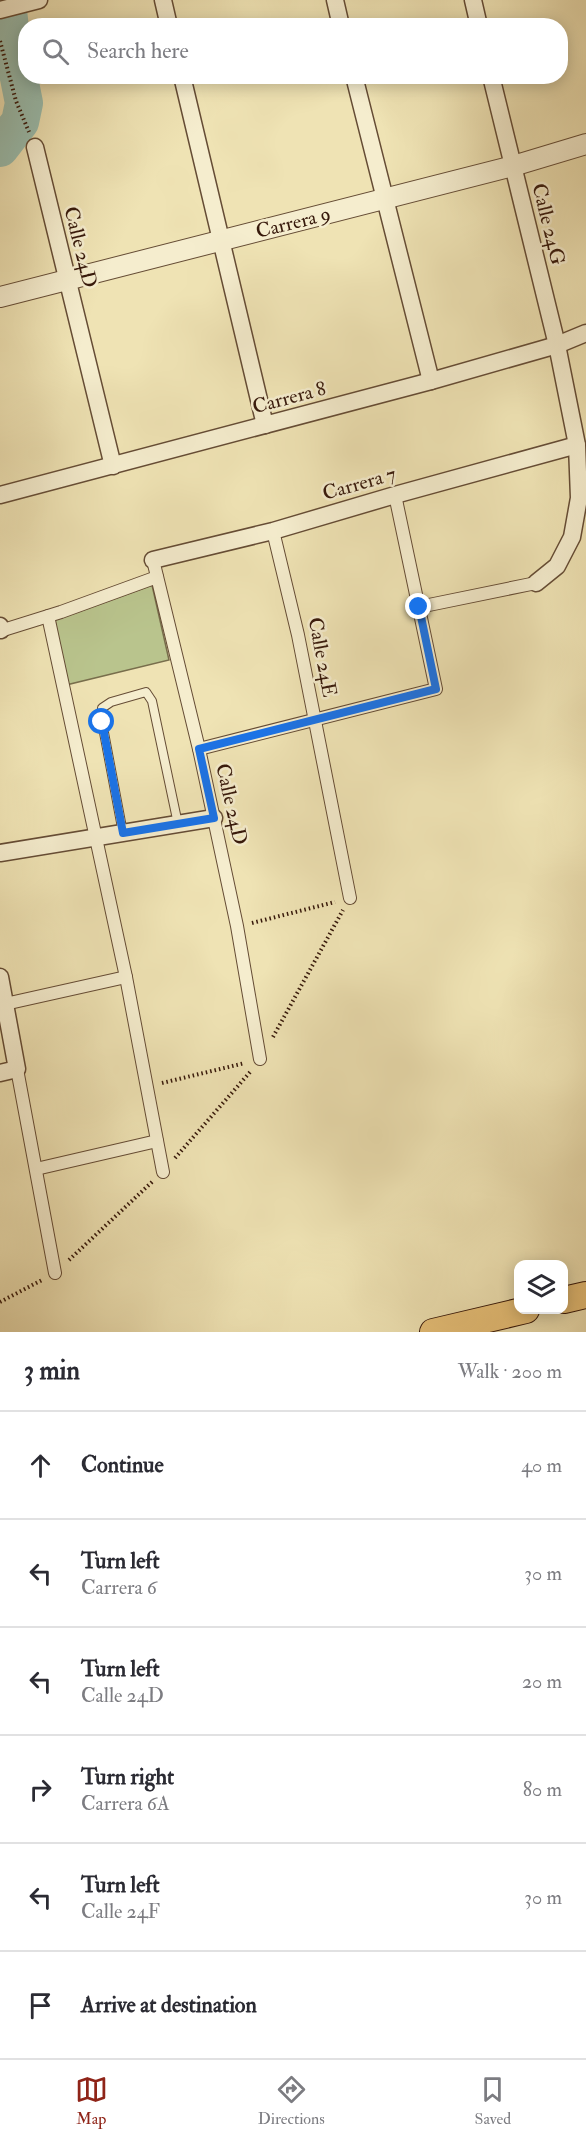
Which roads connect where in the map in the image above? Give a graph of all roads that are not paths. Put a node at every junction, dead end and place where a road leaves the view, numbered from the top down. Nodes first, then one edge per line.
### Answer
1 (39, 0) edge
2 (163, 0) edge
3 (335, 0) edge
4 (473, 0) edge
5 (0, 9) edge
6 (167, 18) edge
7 (339, 18) edge
8 (477, 18) edge
9 (184, 84) edge
10 (356, 84) edge
11 (493, 84) edge
12 (586, 144) edge
13 (35, 147) road end
14 (513, 166) junction
15 (385, 199) junction
16 (222, 240) junction
17 (67, 281) junction
18 (0, 297) edge
19 (586, 333) edge
20 (557, 345) junction
21 (431, 381) junction
22 (265, 425) junction
23 (577, 445) junction
24 (113, 466) junction
25 (0, 495) edge
26 (395, 495) junction
27 (273, 531) junction
28 (153, 560) joint
29 (157, 578) junction
30 (536, 583) joint
31 (419, 607) junction
32 (48, 616) junction
33 (0, 629) edge
34 (314, 721) junction
35 (199, 749) junction
36 (214, 818) junction
37 (178, 824) junction
38 (123, 833) junction
39 (95, 837) junction
40 (0, 853) edge
41 (350, 898) road end
42 (0, 976) edge
43 (126, 977) junction
44 (5, 1004) junction
45 (260, 1059) road end
46 (17, 1069) junction
47 (0, 1073) edge
48 (157, 1142) junction
49 (36, 1169) junction
50 (163, 1172) road end
51 (55, 1273) road end
52 (586, 1295) edge
53 (568, 1299) edge
54 (514, 1313) edge
55 (433, 1332) edge

1 - 5 street
2 - 6 street
3 - 7 street
4 - 8 street
9 - 16 street
10 - 15 street
11 - 14 street, Calle 24G
12 - 14 street, Carrera 9
13 - 17 street, Calle 24D
14 - 15 street, Carrera 9
14 - 20 street, Calle 24G
15 - 16 street, Carrera 9
15 - 21 street
16 - 17 street, Carrera 9
16 - 22 street
17 - 18 street, Carrera 9
17 - 24 street, Calle 24D
19 - 20 street, Carrera 8
20 - 21 street, Carrera 8
20 - 23 street, Calle 24G
21 - 22 street, Carrera 8
22 - 24 street, Carrera 8
23 - 26 street, Carrera 7
23 - 30 street, Calle 24G
24 - 25 street, Carrera 8
26 - 27 street, Carrera 7
26 - 31 street
27 - 28 street, Carrera 7
27 - 34 street, Calle 24E
28 - 29 street, Calle 24D
29 - 32 street
29 - 35 street, Calle 24D
30 - 31 street
31 - 34 street
32 - 33 street
32 - 39 street
34 - 35 street
34 - 41 street, Calle 24E
35 - 36 street, Calle 24D
36 - 37 street
36 - 45 street, Calle 24D
37 - 38 street
37 - 38 lane
38 - 39 street
39 - 40 street
39 - 43 street
42 - 44 street
43 - 44 street
43 - 48 street
44 - 46 street
46 - 47 street
46 - 49 street
48 - 49 street
48 - 50 street
49 - 51 street
52 - 53 main road
54 - 55 main road

